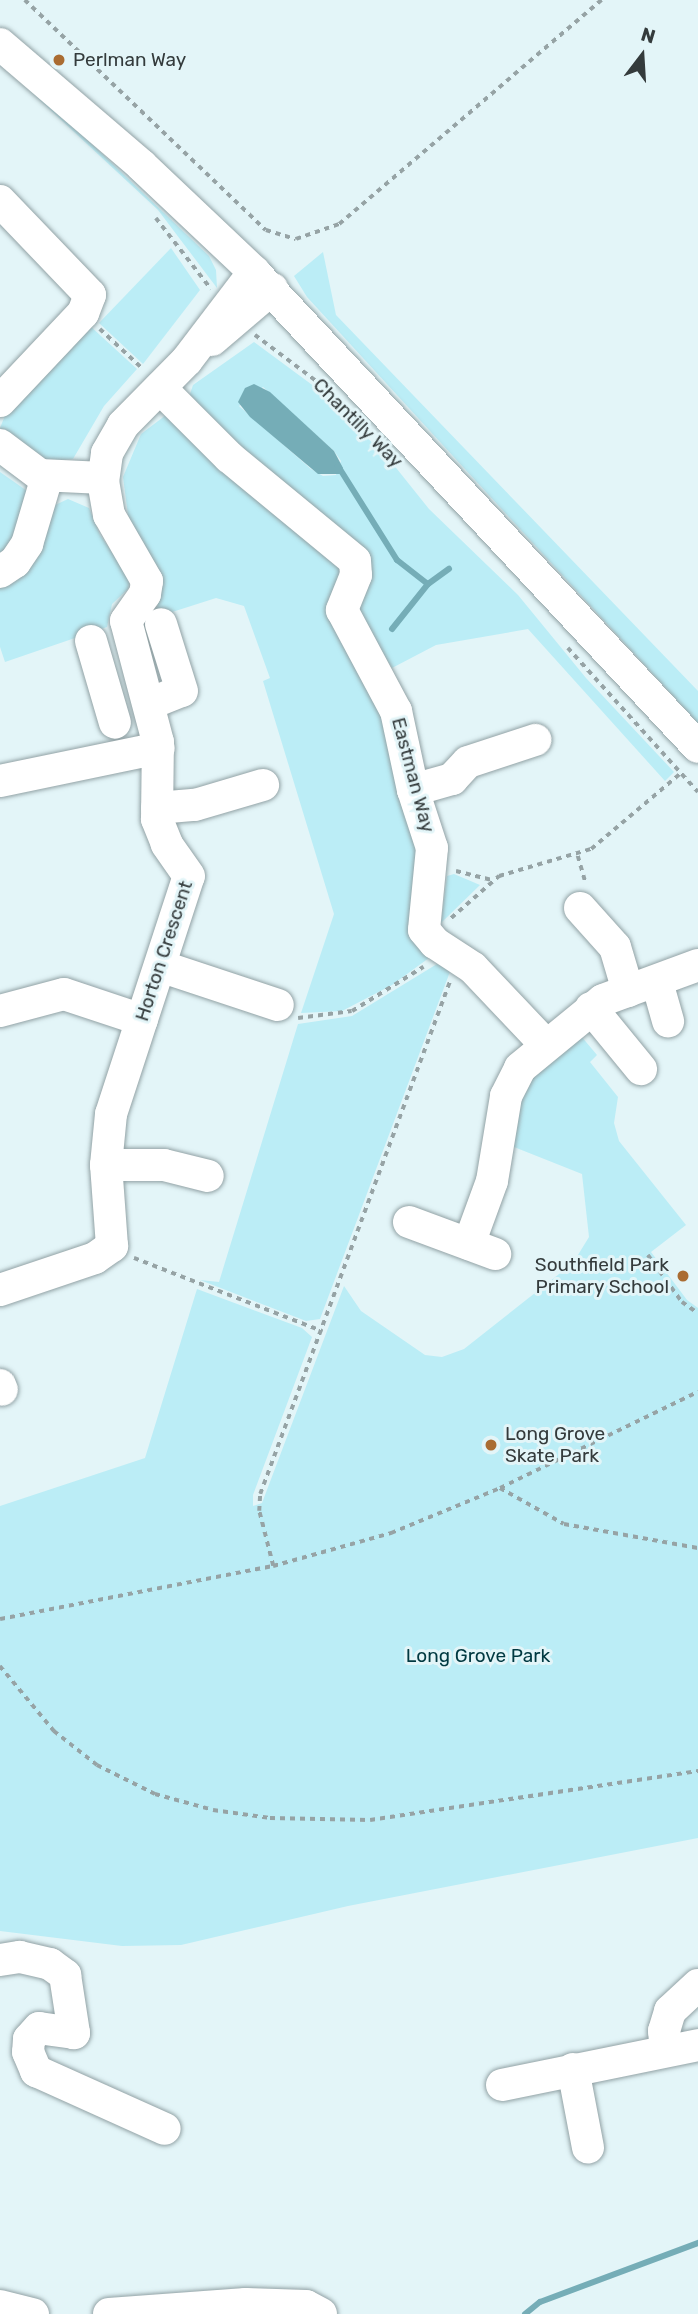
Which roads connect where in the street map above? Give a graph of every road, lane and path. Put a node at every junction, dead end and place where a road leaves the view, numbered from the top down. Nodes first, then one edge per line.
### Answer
1 (25, 0) edge
2 (601, 0) edge
3 (0, 25) edge
4 (0, 44) edge
5 (141, 165) junction
6 (0, 201) edge
7 (152, 213) dead end
8 (263, 280) junction
9 (232, 312) junction
10 (83, 313) junction
11 (323, 385) dead end
12 (160, 387) junction
13 (0, 401) edge
14 (0, 445) edge
15 (47, 477) junction
16 (103, 478) junction
17 (0, 572) edge
18 (161, 624) dead end
19 (563, 642) dead end
20 (133, 649) junction
21 (149, 704) junction
22 (115, 723) dead end
23 (535, 740) dead end
24 (698, 747) edge
25 (159, 748) junction
26 (681, 773) junction
27 (0, 781) edge
28 (263, 785) dead end
29 (412, 790) junction
30 (698, 792) edge
31 (156, 808) junction
32 (434, 865) junction
33 (492, 880) junction
34 (580, 908) dead end
35 (443, 948) junction
36 (698, 965) edge
37 (160, 966) junction
38 (642, 986) junction
39 (278, 1005) joint
40 (591, 1008) junction
41 (0, 1011) edge
42 (142, 1020) junction
43 (668, 1021) dead end
44 (546, 1045) junction
45 (641, 1069) dead end
46 (106, 1165) junction
47 (208, 1176) dead end
48 (409, 1222) dead end
49 (110, 1249) junction
50 (648, 1255) dead end
51 (0, 1290) edge
52 (698, 1313) edge
53 (322, 1331) junction
54 (698, 1392) edge
55 (500, 1488) junction
56 (698, 1548) edge
57 (273, 1566) junction
58 (0, 1619) edge
59 (0, 1666) edge
60 (698, 1771) edge
61 (0, 1960) edge
62 (698, 1985) edge
63 (698, 2045) edge
64 (666, 2050) junction
65 (573, 2069) junction
66 (502, 2084) dead end
67 (165, 2129) dead end
68 (588, 2148) dead end
69 (109, 2314) edge
70 (321, 2314) edge

1 - 2 path
3 - 5 street, Chantilly Way
4 - 5 street, Chantilly Way
5 - 8 street, Chantilly Way
6 - 10 street
7 - 9 path, Chantilly Way
8 - 9 street
8 - 24 street, Chantilly Way
9 - 11 path, Chantilly Way
9 - 12 street
10 - 12 path
10 - 13 street
12 - 16 street
12 - 29 street, Eastman Way
14 - 15 street
15 - 16 street
15 - 17 street
16 - 20 street, Horton Crescent
18 - 21 street
19 - 26 path
20 - 21 street, Horton Crescent
20 - 22 street
21 - 25 street, Horton Crescent
23 - 29 street
25 - 27 street
25 - 31 street, Horton Crescent
26 - 30 path
26 - 33 path
28 - 31 street
29 - 32 street, Eastman Way
31 - 37 street, Horton Crescent
32 - 33 path
32 - 35 street, Eastman Way
33 - 35 path
34 - 38 street
35 - 39 path
35 - 44 street
35 - 53 path
36 - 38 street
37 - 39 street
37 - 42 street, Horton Crescent
38 - 40 street
38 - 43 street
40 - 44 street
40 - 45 street
41 - 42 street
42 - 46 street, Horton Crescent
44 - 48 street
46 - 47 street
46 - 49 street, Horton Crescent
49 - 51 street
49 - 53 path
50 - 52 path
53 - 57 path
54 - 55 path
55 - 56 path
55 - 57 path
57 - 58 path
59 - 60 path
61 - 67 street
62 - 64 street
63 - 64 street
64 - 65 street
65 - 66 street
65 - 68 street
69 - 70 street

